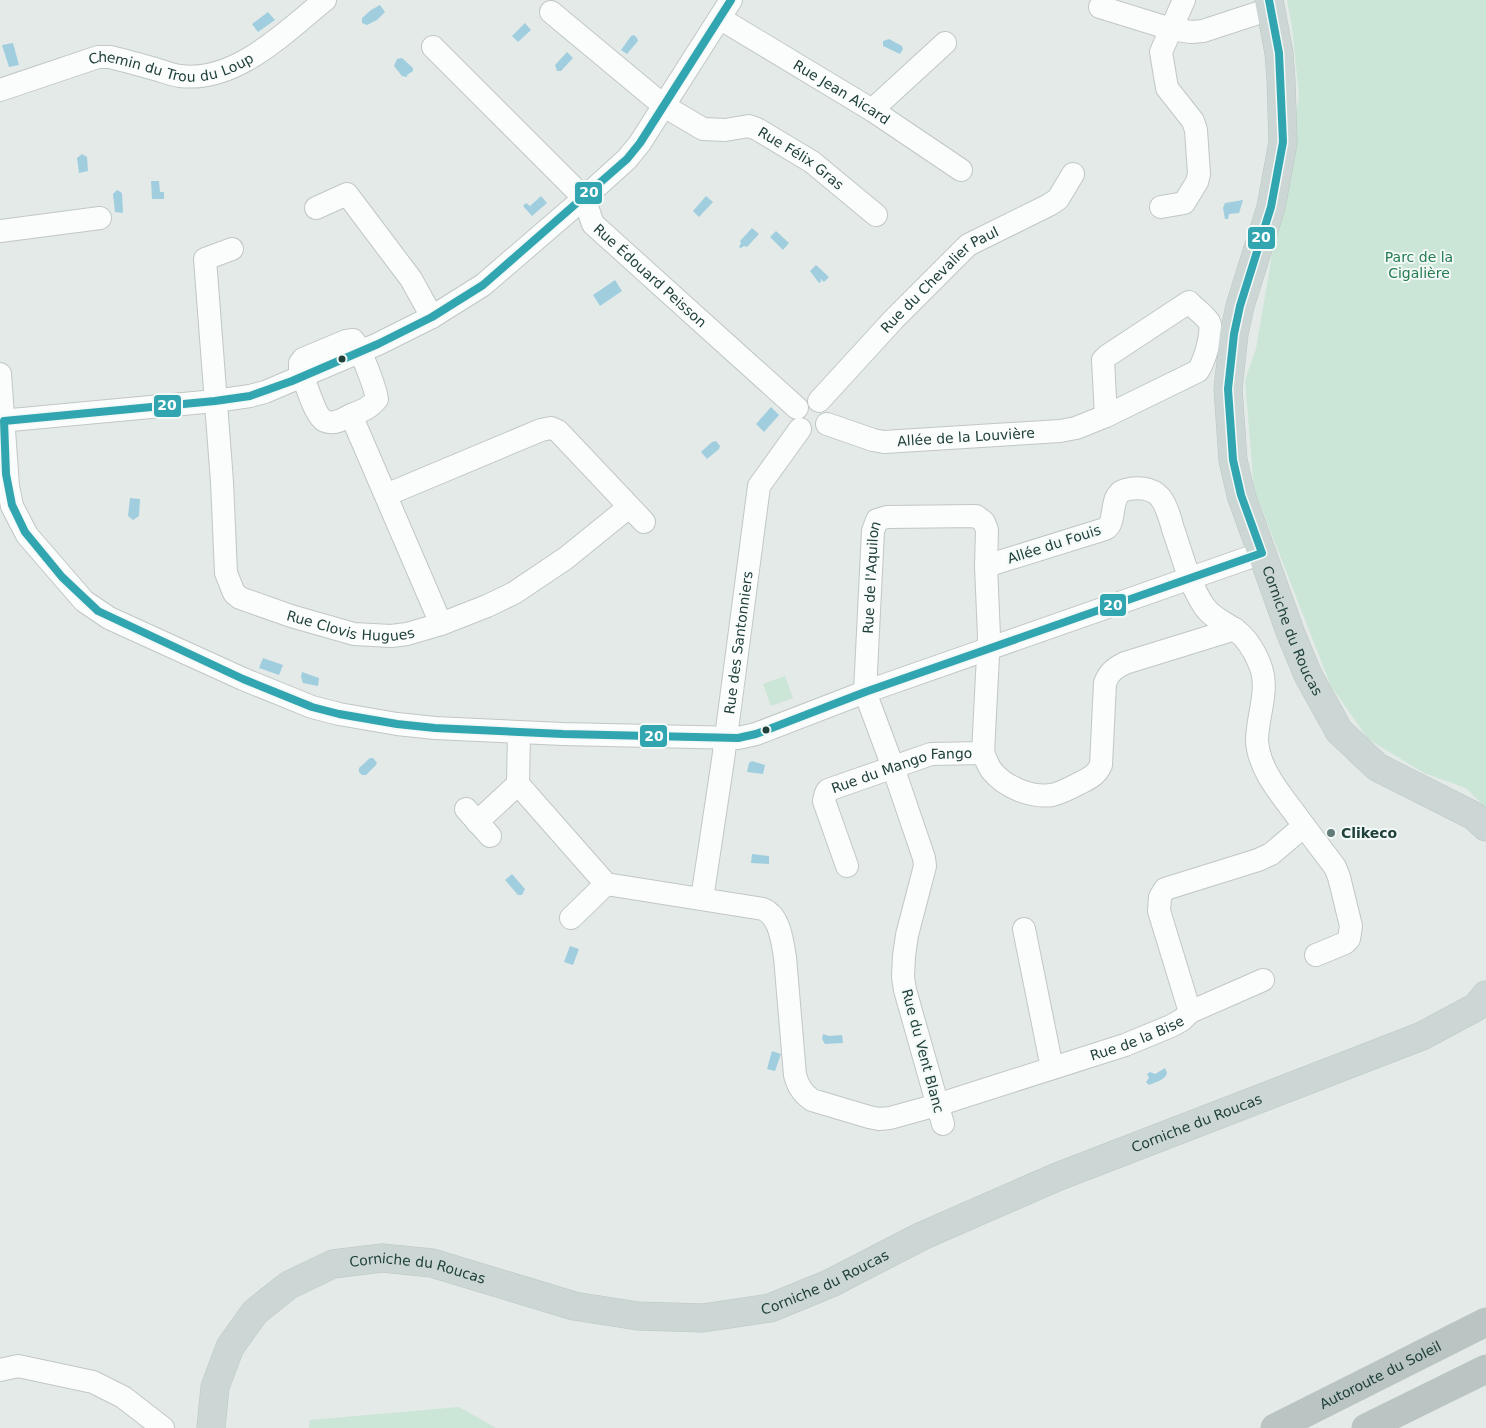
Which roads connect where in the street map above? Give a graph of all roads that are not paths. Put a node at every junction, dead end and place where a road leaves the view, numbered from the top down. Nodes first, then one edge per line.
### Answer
1 (325, 0) edge
2 (1184, 0) edge
3 (1269, 5) edge
4 (1100, 7) dead end
5 (726, 10) edge
6 (551, 12) dead end
7 (1171, 29) junction
8 (945, 43) dead end
9 (433, 47) dead end
10 (0, 90) edge
11 (664, 106) junction
12 (872, 110) junction
13 (961, 170) dead end
14 (1073, 174) dead end
15 (584, 198) junction
16 (1161, 207) dead end
17 (316, 208) dead end
18 (876, 215) dead end
19 (100, 218) dead end
20 (0, 231) edge
21 (232, 249) dead end
22 (432, 318) junction
23 (360, 352) junction
24 (0, 374) edge
25 (303, 376) junction
26 (215, 401) junction
27 (819, 401) junction
28 (352, 415) junction
29 (1106, 416) junction
30 (799, 418) junction
31 (2, 421) edge
32 (827, 424) junction
33 (386, 496) junction
34 (1262, 552) junction
35 (986, 566) junction
36 (1190, 577) junction
37 (441, 624) junction
38 (1235, 629) junction
39 (988, 649) junction
40 (865, 692) junction
41 (519, 732) junction
42 (726, 737) junction
43 (983, 754) junction
44 (893, 767) junction
45 (518, 784) junction
46 (478, 822) dead end
47 (1304, 826) junction
48 (1486, 827) edge
49 (847, 866) dead end
50 (606, 884) junction
51 (702, 899) junction
52 (570, 918) dead end
53 (1024, 929) dead end
54 (1316, 955) dead end
55 (1263, 980) dead end
56 (1486, 995) edge
57 (1190, 1012) junction
58 (1052, 1068) junction
59 (940, 1115) junction
60 (1486, 1322) edge
61 (1486, 1368) edge
62 (0, 1370) edge
63 (163, 1428) edge
64 (211, 1428) edge
65 (1275, 1428) edge
66 (1366, 1428) edge

1 - 10 street, Chemin du Trou du Loup
2 - 7 street
3 - 7 street
3 - 34 main road, Corniche du Roucas
4 - 7 street
5 - 11 street
5 - 12 street, Rue Jean Aicard
6 - 11 street, Rue Félix Gras
7 - 16 street
8 - 12 street
9 - 15 street, Rue Édouard Peisson
11 - 15 street
11 - 18 street, Rue Félix Gras
12 - 13 street, Rue Jean Aicard
14 - 27 street, Rue du Chevalier Paul
15 - 22 street
15 - 30 street, Rue Édouard Peisson
17 - 22 street
19 - 20 street
21 - 26 street, Rue Clovis Hugues
22 - 23 street
23 - 25 street
23 - 28 street
24 - 31 street
25 - 26 street
25 - 28 street
26 - 31 street
26 - 37 street, Rue Clovis Hugues
27 - 30 street
27 - 32 street
28 - 33 street
29 - 29 street, Allée de la Louvière
29 - 32 street, Allée de la Louvière
30 - 32 street
30 - 42 street, Rue des Santonniers
31 - 41 street
33 - 37 street
33 - 37 street, Rue Clovis Hugues
34 - 36 street
34 - 48 main road, Corniche du Roucas
35 - 36 street, Allée du Fouis
35 - 39 street, Rue de l'Aquilon
35 - 40 street, Rue de l'Aquilon
36 - 38 street
36 - 39 street
38 - 43 street, Rue du Mango Fango
38 - 47 street
39 - 40 street
39 - 43 street, Rue de l'Aquilon
40 - 42 street
40 - 44 street
41 - 42 street
41 - 45 street
42 - 51 street, Rue des Santonniers
43 - 44 street, Rue du Mango Fango
44 - 49 street, Rue du Mango Fango
44 - 59 street, Rue du Vent Blanc
45 - 46 street
45 - 50 street
47 - 54 street
47 - 57 street, Rue de la Bise
50 - 51 street
50 - 52 street
51 - 59 street, Rue de la Bise
53 - 58 street
55 - 57 street
56 - 64 main road, Corniche du Roucas
57 - 58 street, Rue de la Bise
58 - 59 street, Rue de la Bise
60 - 65 highway, Autoroute du Soleil
61 - 66 highway
62 - 63 street

